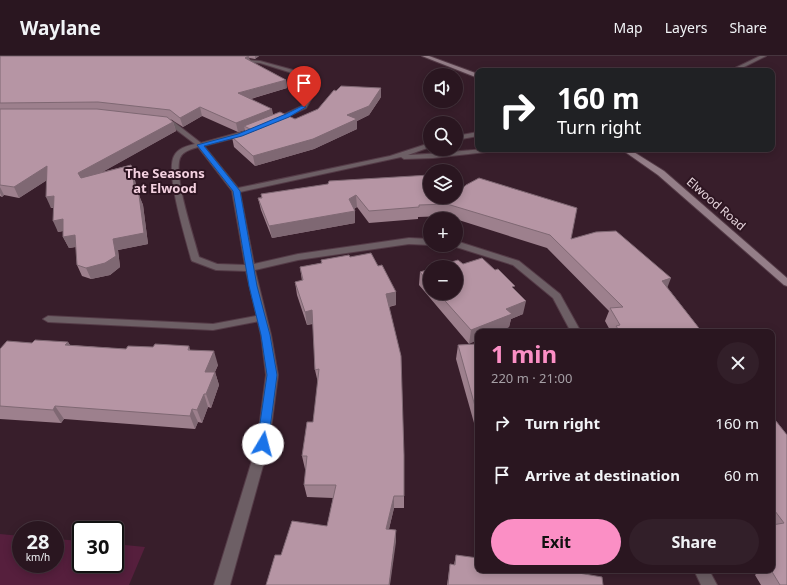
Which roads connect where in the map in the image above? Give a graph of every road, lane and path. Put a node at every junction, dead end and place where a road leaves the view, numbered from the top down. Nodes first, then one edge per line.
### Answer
1 (424, 56) edge
2 (764, 56) edge
3 (229, 59) edge
4 (738, 68) edge
5 (475, 75) edge
6 (157, 121) edge
7 (267, 124) edge
8 (261, 127) edge
9 (475, 135) edge
10 (463, 137) edge
11 (200, 145) junction
12 (423, 147) edge
13 (475, 151) edge
14 (629, 152) edge
15 (392, 158) junction
16 (236, 191) junction
17 (423, 242) edge
18 (463, 246) edge
19 (250, 268) junction
20 (787, 283) edge
21 (261, 318) junction
22 (48, 319) dead end
23 (574, 329) edge
24 (703, 573) edge
25 (222, 585) edge
26 (709, 585) edge

1 - 5 main road
2 - 4 street
3 - 7 street
6 - 11 street
8 - 11 street
9 - 10 street
11 - 16 street
11 - 19 street
12 - 15 street
13 - 15 street
14 - 20 main road, Elwood Road
15 - 16 street
16 - 19 street
17 - 19 street
18 - 23 street
19 - 21 street
21 - 22 street
21 - 25 street
24 - 26 street

